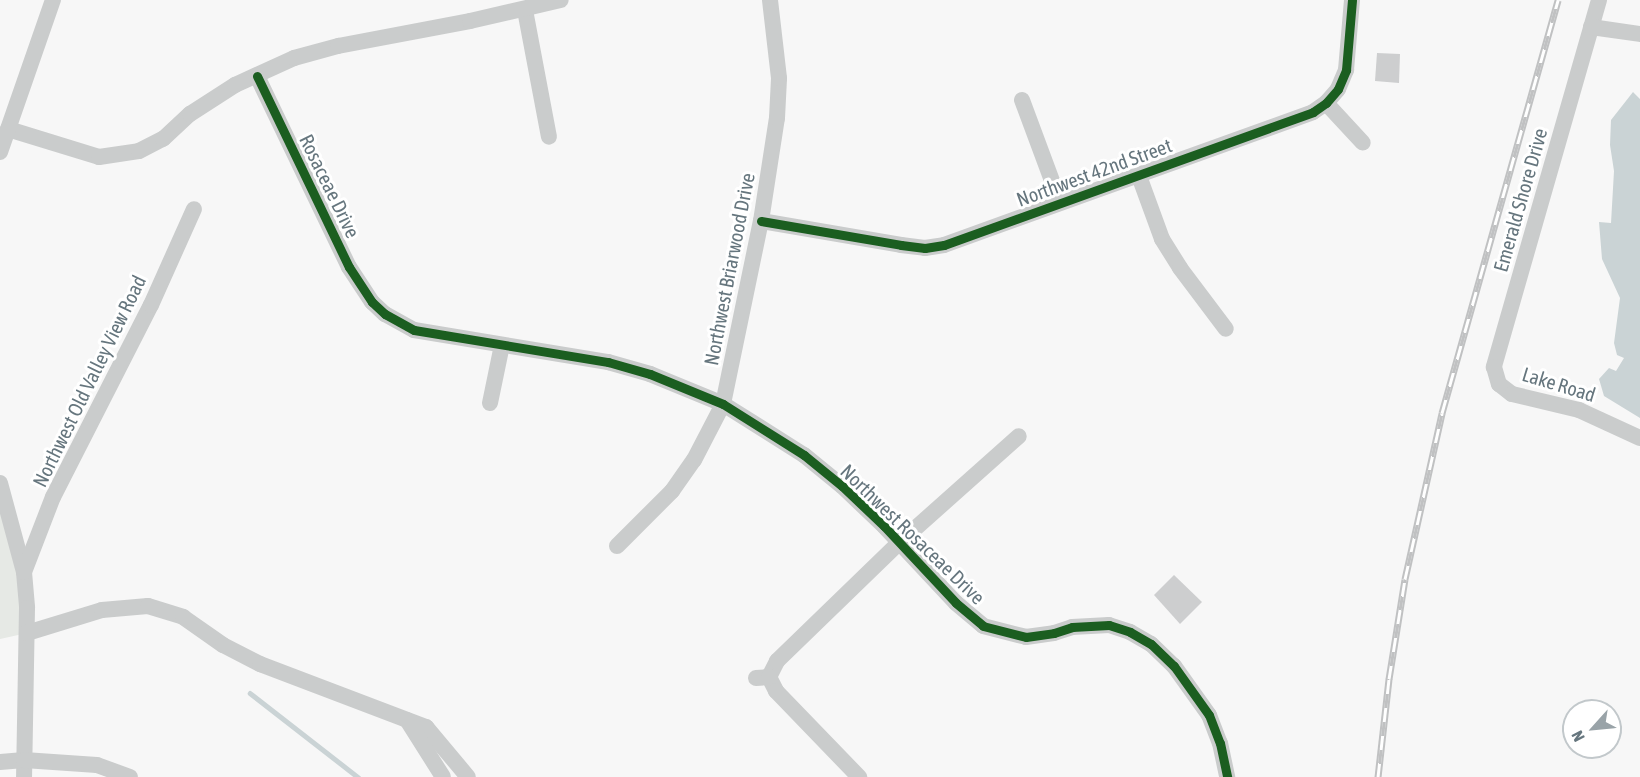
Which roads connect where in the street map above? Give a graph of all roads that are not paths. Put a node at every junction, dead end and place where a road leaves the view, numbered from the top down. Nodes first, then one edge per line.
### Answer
1 (54, 0) edge
2 (561, 0) edge
3 (770, 0) edge
4 (1352, 0) edge
5 (1599, 0) edge
6 (525, 10) junction
7 (1591, 27) junction
8 (1640, 34) edge
9 (257, 76) junction
10 (1022, 100) dead end
11 (1326, 103) junction
12 (8, 129) junction
13 (549, 137) dead end
14 (1363, 143) dead end
15 (0, 152) edge
16 (1139, 176) junction
17 (1060, 202) junction
18 (194, 209) dead end
19 (761, 221) junction
20 (378, 308) joint
21 (1226, 329) dead end
22 (502, 345) junction
23 (1499, 384) joint
24 (490, 403) dead end
25 (723, 404) junction
26 (1019, 436) dead end
27 (1640, 438) edge
28 (0, 483) edge
29 (900, 542) junction
30 (617, 546) dead end
31 (24, 572) junction
32 (27, 633) junction
33 (407, 720) junction
34 (24, 759) junction
35 (0, 762) edge
36 (24, 777) edge
37 (130, 777) edge
38 (443, 777) edge
39 (468, 777) edge
40 (859, 777) edge
41 (1227, 777) edge

1 - 12 street
2 - 6 street
3 - 19 street, Northwest Briarwood Drive
4 - 11 street, Northwest 42nd Street
5 - 7 street, Emerald Shore Drive
6 - 9 street
6 - 13 street
7 - 8 street
7 - 23 street, Emerald Shore Drive
9 - 12 street
9 - 20 street, Rosaceae Drive
10 - 17 street
11 - 14 street
11 - 16 street, Northwest 42nd Street
12 - 15 street
16 - 17 street, Northwest 42nd Street
16 - 21 street
17 - 19 street, Northwest 42nd Street
18 - 31 street, Northwest Old Valley View Road
19 - 25 street, Northwest Briarwood Drive
20 - 22 street, Northwest Rosaceae Drive
22 - 24 street
22 - 25 street, Northwest Rosaceae Drive
23 - 27 street, Lake Road
25 - 29 street, Northwest Rosaceae Drive
25 - 30 street, Northwest Briarwood Drive
26 - 29 street
28 - 31 street
29 - 40 street
29 - 41 street, Northwest Rosaceae Drive
31 - 32 street
32 - 33 street
32 - 34 street
33 - 38 street
33 - 39 street
34 - 35 street
34 - 36 street
34 - 37 street

